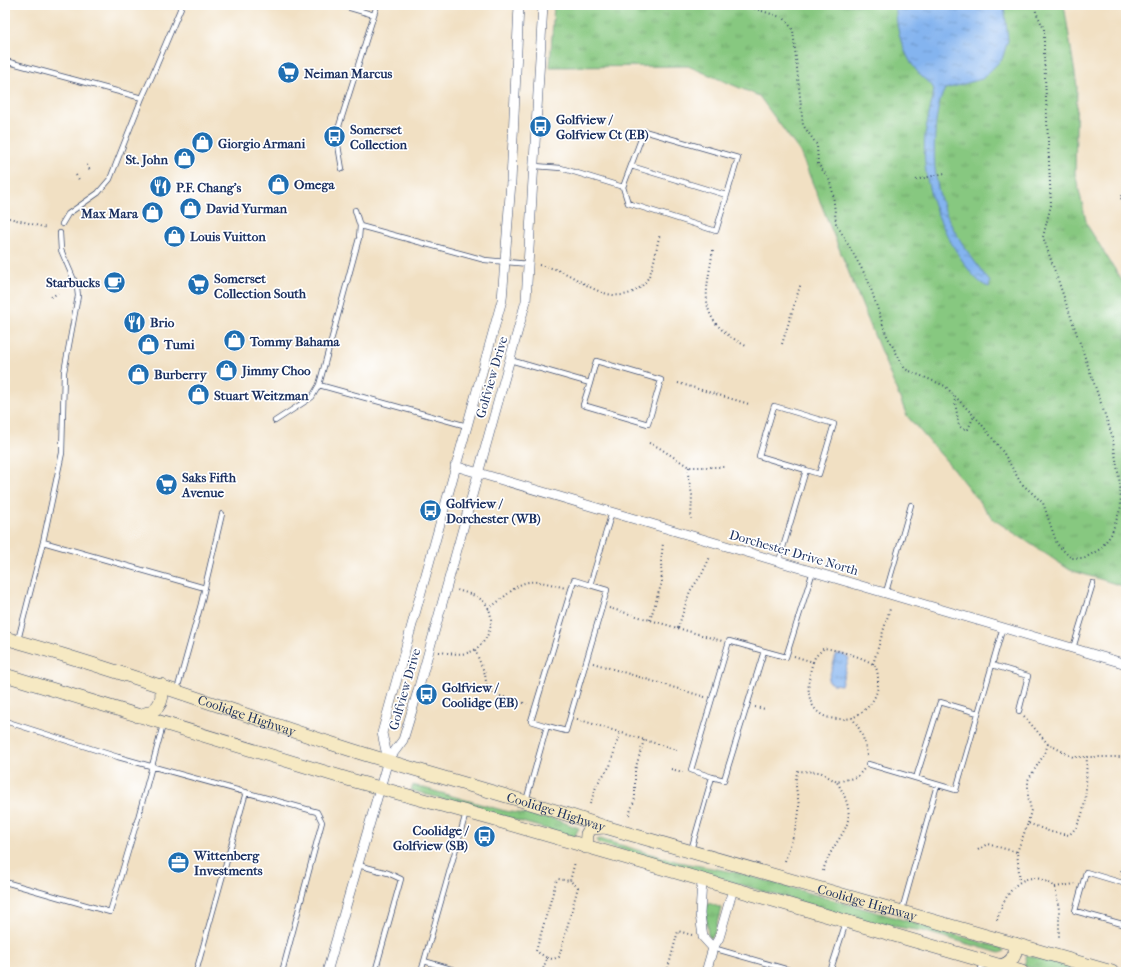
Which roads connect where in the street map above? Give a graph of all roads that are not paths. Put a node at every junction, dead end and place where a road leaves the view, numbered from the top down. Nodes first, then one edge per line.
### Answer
1 (182, 5) edge
2 (340, 5) edge
3 (377, 5) edge
4 (519, 5) edge
5 (543, 5) edge
6 (374, 14) junction
7 (5, 61) edge
8 (142, 98) junction
9 (535, 166) junction
10 (631, 166) junction
11 (342, 169) dead end
12 (623, 187) junction
13 (726, 195) junction
14 (355, 210) dead end
15 (62, 224) dead end
16 (360, 226) junction
17 (60, 233) dead end
18 (505, 263) junction
19 (529, 264) junction
20 (510, 360) junction
21 (590, 383) junction
22 (319, 385) junction
23 (275, 421) dead end
24 (467, 426) junction
25 (455, 466) junction
26 (806, 470) junction
27 (478, 472) junction
28 (911, 505) dead end
29 (612, 512) junction
30 (222, 514) dead end
31 (43, 542) junction
32 (779, 561) junction
33 (813, 571) junction
34 (1093, 584) dead end
35 (590, 585) junction
36 (205, 588) junction
37 (886, 592) junction
38 (1003, 627) junction
39 (11, 640) edge
40 (1073, 648) junction
41 (764, 651) junction
42 (1126, 664) edge
43 (992, 665) junction
44 (5, 677) edge
45 (161, 685) junction
46 (177, 690) junction
47 (1019, 711) road end
48 (978, 714) junction
49 (138, 716) junction
50 (5, 721) edge
51 (163, 724) junction
52 (547, 726) junction
53 (388, 760) junction
54 (868, 764) road end
55 (152, 766) junction
56 (712, 777) junction
57 (916, 778) junction
58 (937, 784) junction
59 (380, 787) junction
60 (246, 792) junction
61 (526, 801) junction
62 (467, 812) junction
63 (605, 827) junction
64 (586, 847) junction
65 (691, 852) junction
66 (357, 865) junction
67 (702, 880) junction
68 (5, 882) edge
69 (1126, 884) edge
70 (733, 889) junction
71 (902, 912) junction
72 (846, 921) junction
73 (1126, 925) edge
74 (1015, 944) junction
75 (713, 948) junction
76 (424, 961) junction
77 (1001, 966) junction
78 (982, 967) edge
79 (196, 972) edge
80 (282, 972) edge
81 (327, 972) edge
82 (375, 972) edge
83 (421, 972) edge
84 (461, 972) edge
85 (706, 972) edge
86 (796, 972) edge
87 (830, 972) edge
88 (1022, 972) edge
89 (1112, 972) edge

1 - 8 lane
2 - 6 lane
3 - 6 lane
4 - 18 street, Golfview Drive
5 - 9 street, Golfview Drive
6 - 11 lane
7 - 8 lane
8 - 15 lane
9 - 12 lane
9 - 19 street, Golfview Drive
10 - 12 lane
10 - 13 lane
10 - 13 lane
12 - 13 lane
14 - 16 lane
16 - 18 lane
16 - 22 lane
17 - 31 lane
18 - 19 lane
18 - 24 street, Golfview Drive
19 - 20 street, Golfview Drive
20 - 21 lane
20 - 27 street, Golfview Drive
21 - 21 lane
22 - 23 lane
22 - 24 lane
24 - 25 street, Golfview Drive
25 - 27 street, Dorchester Drive North
25 - 53 street, Golfview Drive
26 - 26 lane
26 - 32 lane
27 - 29 street, Dorchester Drive North
27 - 53 street, Golfview Drive
28 - 37 lane
29 - 32 street, Dorchester Drive North
29 - 35 lane
30 - 36 lane
31 - 36 lane
31 - 39 lane
32 - 33 street, Dorchester Drive North
33 - 37 street, Dorchester Drive North
33 - 41 lane
34 - 40 lane
35 - 52 lane
35 - 52 lane
36 - 46 lane
37 - 38 street, Dorchester Drive North
38 - 40 street, Dorchester Drive North
38 - 43 lane
39 - 45 main road, Coolidge Highway
40 - 42 street, Dorchester Drive North
41 - 56 lane
41 - 56 lane
43 - 47 lane
43 - 48 lane
44 - 49 main road, Coolidge Highway
45 - 46 main road, Coolidge Highway
45 - 49 main road
46 - 53 main road, Coolidge Highway
48 - 57 lane
48 - 58 lane
49 - 51 main road, Coolidge Highway
50 - 55 lane
51 - 55 lane
51 - 59 main road, Coolidge Highway
52 - 61 lane
53 - 59 street
53 - 61 main road, Coolidge Highway
54 - 57 lane
55 - 60 lane
55 - 68 lane
56 - 65 lane
57 - 58 lane
58 - 71 lane
59 - 62 main road, Coolidge Highway
59 - 66 street
60 - 79 lane
60 - 80 lane
61 - 63 main road, Coolidge Highway
62 - 64 main road, Coolidge Highway
62 - 76 lane
63 - 64 main road
63 - 65 main road, Coolidge Highway
64 - 67 main road, Coolidge Highway
65 - 71 main road, Coolidge Highway
66 - 81 street
66 - 82 lane
67 - 70 main road, Coolidge Highway
67 - 75 street
69 - 73 lane
70 - 72 main road, Coolidge Highway
70 - 75 street
71 - 74 main road, Coolidge Highway
72 - 78 main road, Coolidge Highway
72 - 87 lane
74 - 77 main road
74 - 89 main road, Coolidge Highway
75 - 85 street
75 - 86 lane
76 - 83 lane
76 - 84 lane
77 - 78 main road, Coolidge Highway
77 - 88 main road, Coolidge Highway

